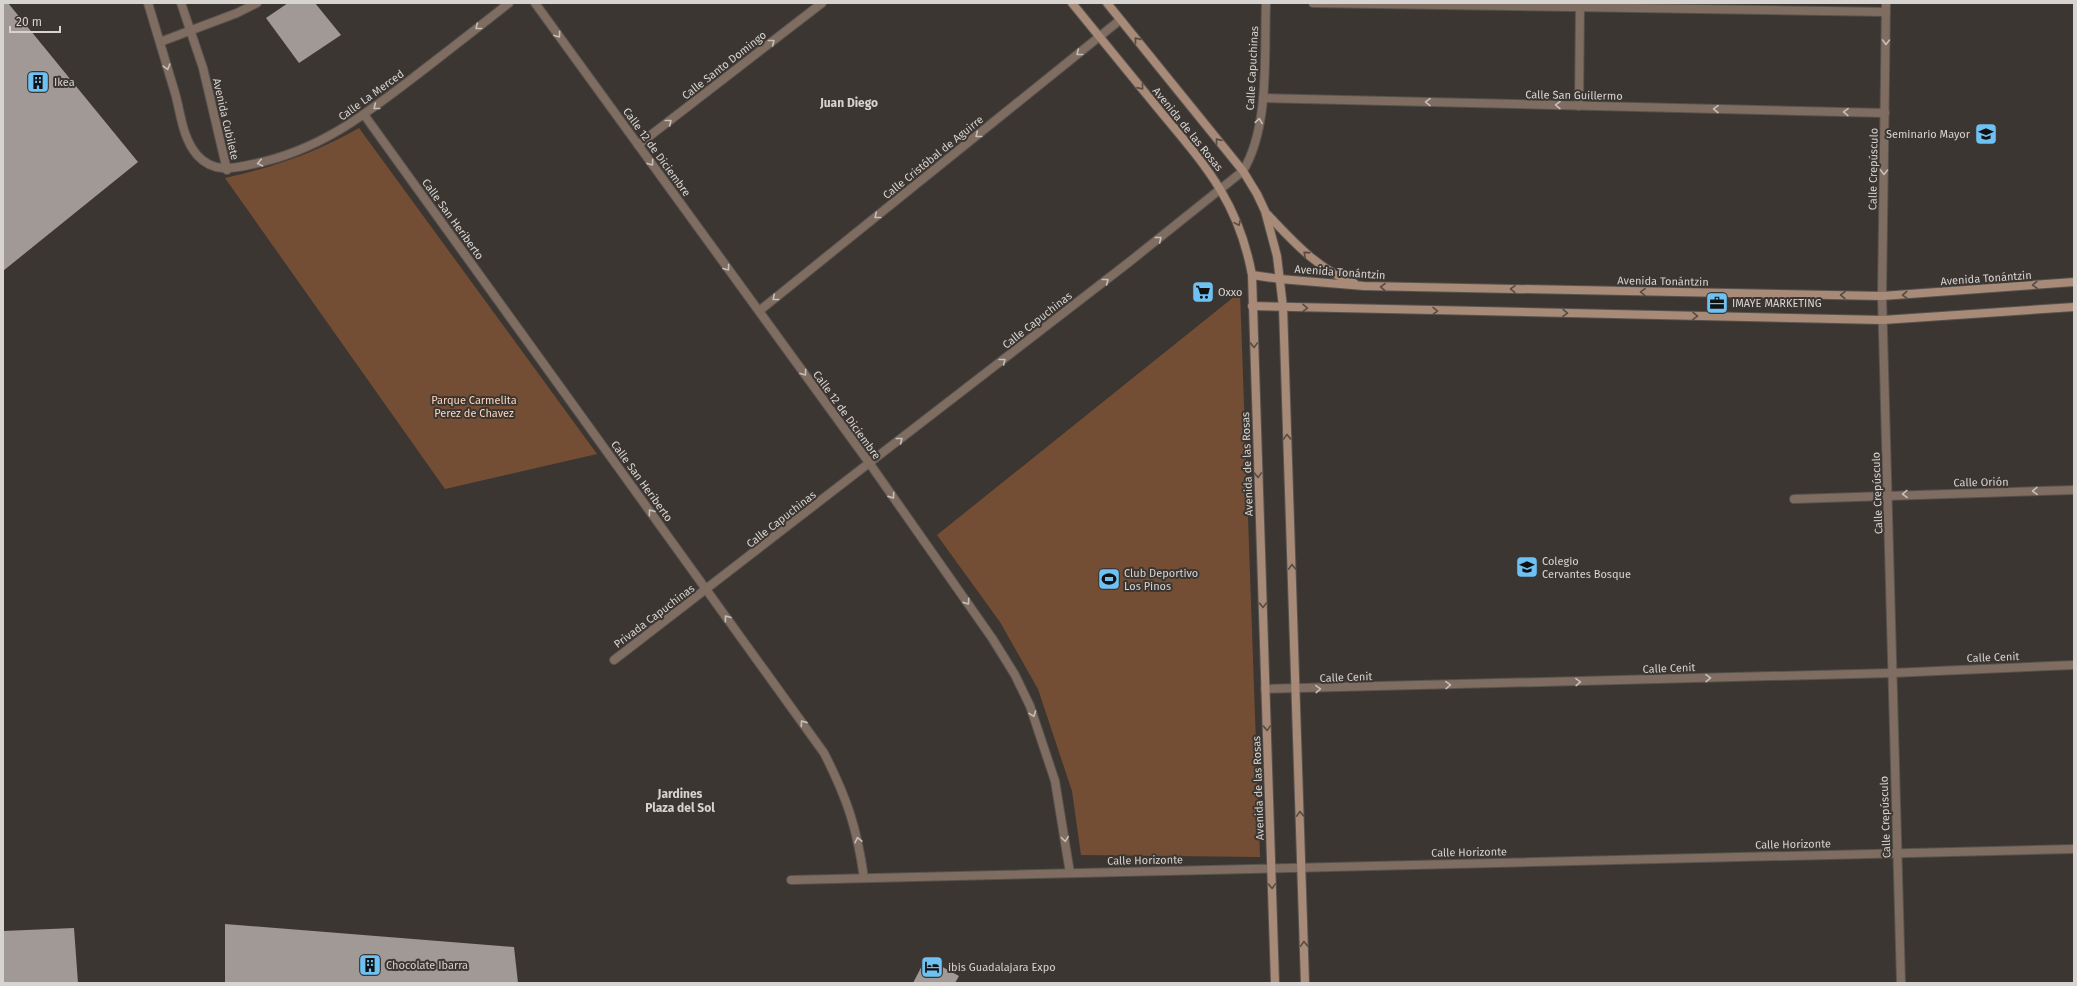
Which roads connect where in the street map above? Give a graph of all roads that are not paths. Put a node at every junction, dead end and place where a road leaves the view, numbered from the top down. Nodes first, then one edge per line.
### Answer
1 (148, 3) edge
2 (182, 3) edge
3 (257, 3) edge
4 (509, 3) edge
5 (535, 3) edge
6 (822, 3) edge
7 (1072, 3) edge
8 (1107, 3) edge
9 (1266, 3) edge
10 (1313, 3) edge
11 (1886, 3) edge
12 (1580, 5) edge
13 (1886, 12) junction
14 (1120, 20) junction
15 (191, 32) junction
16 (1100, 37) junction
17 (160, 42) junction
18 (1263, 98) junction
19 (1580, 106) junction
20 (1885, 113) junction
21 (364, 116) junction
22 (638, 145) junction
23 (227, 170) junction
24 (1243, 171) junction
25 (1221, 189) junction
26 (1265, 211) junction
27 (1252, 275) junction
28 (1280, 279) junction
29 (2074, 282) edge
30 (1364, 286) junction
31 (1882, 296) junction
32 (1252, 306) junction
33 (1283, 307) junction
34 (2074, 307) edge
35 (759, 311) junction
36 (1883, 320) junction
37 (870, 464) junction
38 (2074, 490) edge
39 (1888, 495) junction
40 (1794, 499) dead end
41 (706, 590) junction
42 (614, 660) dead end
43 (2074, 665) edge
44 (1892, 673) junction
45 (1266, 689) junction
46 (1296, 690) junction
47 (2074, 849) edge
48 (1897, 853) junction
49 (1301, 867) junction
50 (1272, 868) junction
51 (1070, 873) junction
52 (864, 878) junction
53 (791, 880) dead end
54 (1275, 983) edge
55 (1305, 983) edge
56 (1901, 983) edge

1 - 17 street, Avenida Cubilete
2 - 15 street, Avenida Cubilete
3 - 15 street
4 -> 21 street, Calle La Merced
5 -> 22 street, Calle 12 de Diciembre
22 -> 6 street, Calle Santo Domingo
7 - 16 street, Avenida de las Rosas
8 - 14 street, Avenida de las Rosas
9 - 18 street, Calle Capuchinas
10 - 12 street
11 - 13 street, Calle Crepúsculo
12 - 13 street
12 - 19 street
13 -> 20 street, Calle Crepúsculo
14 - 16 street, Calle Cristóbal de Aguirre
24 -> 14 street, Avenida de las Rosas
15 - 17 street
15 - 23 street, Avenida Cubilete
16 -> 25 street, Avenida de las Rosas
16 -> 35 street, Calle Cristóbal de Aguirre
17 -> 23 street, Avenida Cubilete
19 -> 18 street, Calle San Guillermo
24 -> 18 street, Calle Capuchinas
20 -> 19 street, Calle San Guillermo
20 -> 31 street, Calle Crepúsculo
21 -> 23 street, Calle La Merced
41 -> 21 street, Calle San Heriberto
22 -> 35 street, Calle 12 de Diciembre
24 - 25 street, Calle Capuchinas
24 - 26 street, Avenida de las Rosas
25 -> 27 street, Avenida de las Rosas
37 -> 25 street, Calle Capuchinas
26 - 28 street, Avenida de las Rosas
30 -> 26 street
27 - 28 street, Avenida Tonántzin
27 - 32 street, Avenida de las Rosas
28 - 30 street, Avenida Tonántzin
28 - 33 street, Avenida de las Rosas
29 -> 31 street, Avenida Tonántzin
31 -> 30 street, Avenida Tonántzin
31 - 36 street, Calle Crepúsculo
32 - 33 street
32 -> 45 street, Avenida de las Rosas
33 -> 36 street
46 -> 33 street, Avenida de las Rosas
34 - 36 street
35 -> 37 street, Calle 12 de Diciembre
36 - 39 street, Calle Crepúsculo
37 - 41 street, Calle Capuchinas
37 -> 51 street, Calle 12 de Diciembre
38 -> 39 street, Calle Orión
39 - 40 street, Calle Orión
39 - 44 street, Calle Crepúsculo
41 - 42 street, Privada Capuchinas
52 -> 41 street, Calle San Heriberto
43 - 44 street, Calle Cenit
46 -> 44 street, Calle Cenit
44 - 48 street, Calle Crepúsculo
45 - 46 street, Calle Cenit
45 -> 50 street, Avenida de las Rosas
49 -> 46 street, Avenida de las Rosas
47 - 48 street, Calle Horizonte
48 - 49 street, Calle Horizonte
48 - 56 street, Calle Crepúsculo
49 - 50 street, Calle Horizonte
55 -> 49 street, Avenida de las Rosas
50 - 51 street, Calle Horizonte
50 -> 54 street, Avenida de las Rosas
51 - 52 street, Calle Horizonte
52 - 53 street, Calle Horizonte

